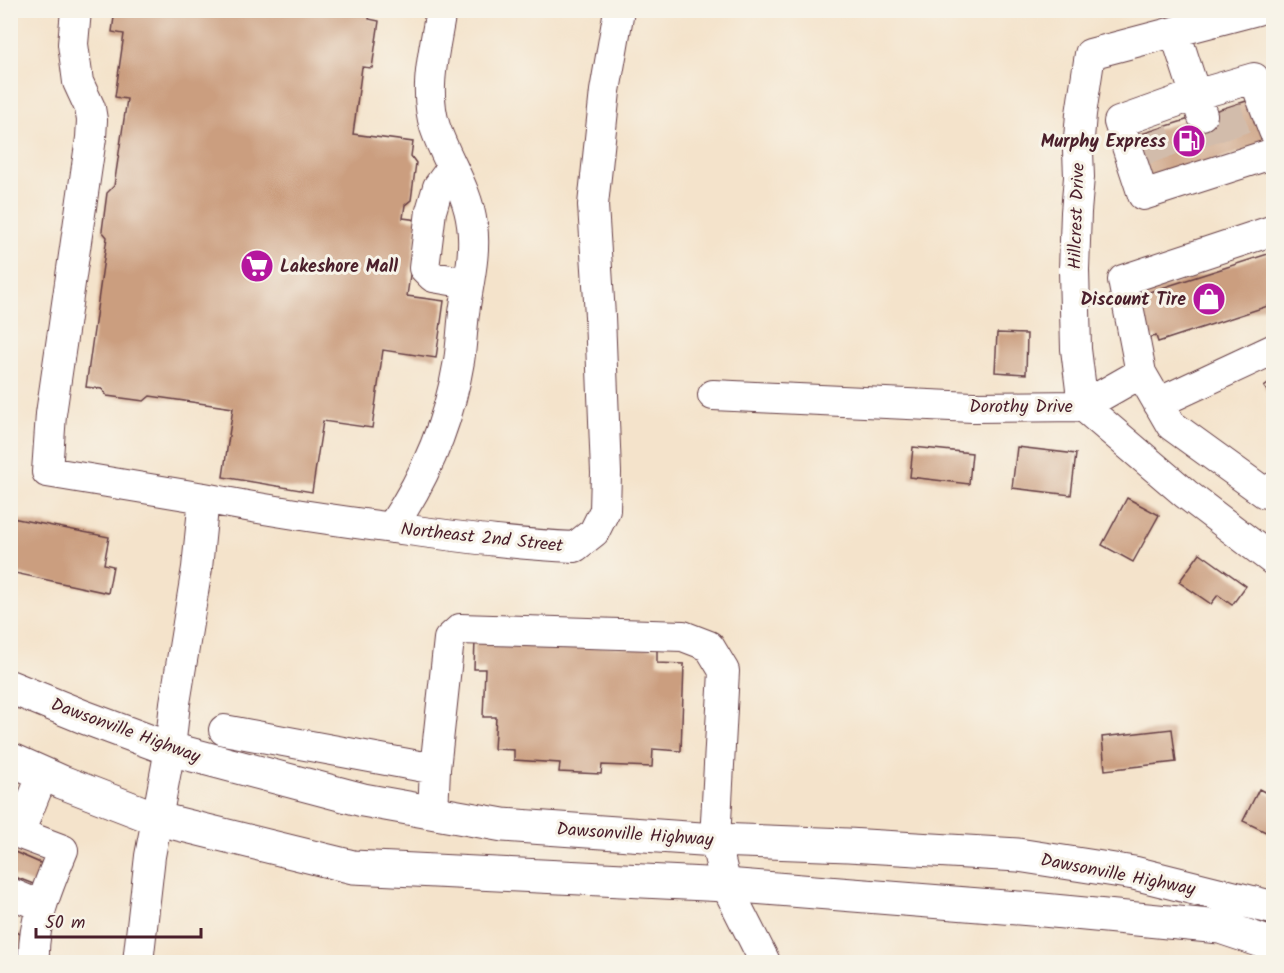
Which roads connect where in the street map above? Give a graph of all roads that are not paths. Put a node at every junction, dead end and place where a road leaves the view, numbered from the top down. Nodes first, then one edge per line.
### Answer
1 (76, 10) edge
2 (441, 10) edge
3 (619, 10) edge
4 (1257, 10) edge
5 (1175, 32) junction
6 (1210, 101) junction
7 (1274, 130) edge
8 (1274, 153) edge
9 (452, 168) junction
10 (1274, 230) edge
11 (468, 283) junction
12 (1274, 349) edge
13 (1141, 373) junction
14 (714, 395) dead end
15 (1158, 403) junction
16 (1083, 406) junction
17 (1274, 487) edge
18 (204, 498) junction
19 (392, 528) junction
20 (1274, 561) edge
21 (10, 687) edge
22 (224, 730) dead end
23 (170, 749) junction
24 (10, 759) edge
25 (435, 769) junction
26 (43, 774) junction
27 (433, 812) junction
28 (158, 819) junction
29 (15, 831) edge
30 (715, 840) junction
31 (726, 885) junction
32 (10, 893) edge
33 (41, 906) junction
34 (1274, 908) edge
35 (1274, 945) edge
36 (34, 963) edge
37 (138, 963) edge
38 (765, 963) edge

1 - 18 street, Northeast 2nd Street
2 - 9 street
3 - 19 street, Northeast 2nd Street
4 - 5 street, Hillcrest Drive
5 - 6 street
5 - 16 street, Hillcrest Drive
6 - 7 street
6 - 8 street
9 - 11 street
9 - 11 street
10 - 13 street
11 - 19 street
12 - 15 street
13 - 15 street
13 - 16 street
14 - 16 street, Dorothy Drive
15 - 17 street
16 - 20 street, Dorothy Drive
18 - 19 street, Northeast 2nd Street
18 - 23 street
21 - 23 main road, Dawsonville Highway
22 - 25 street
23 - 27 main road, Dawsonville Highway
23 - 28 street
24 - 26 main road, Dawsonville Highway
25 - 27 street
25 - 30 street
26 - 28 main road, Dawsonville Highway
26 - 29 street
27 - 30 main road, Dawsonville Highway
28 - 31 main road, Dawsonville Highway
28 - 37 street
29 - 33 street
30 - 31 street
30 - 34 main road, Dawsonville Highway
31 - 35 main road, Dawsonville Highway
31 - 38 street
32 - 33 street
33 - 36 street

